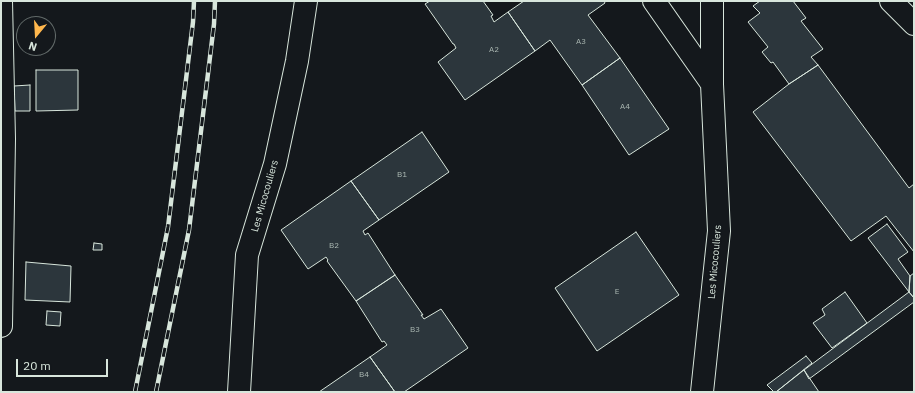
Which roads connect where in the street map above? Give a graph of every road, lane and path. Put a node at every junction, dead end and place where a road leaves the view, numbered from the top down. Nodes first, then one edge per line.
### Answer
1 (1, 1) edge
2 (306, 1) edge
3 (654, 1) edge
4 (712, 1) edge
5 (891, 1) edge
6 (914, 24) edge
7 (712, 84) junction
8 (1, 326) edge
9 (239, 392) edge
10 (702, 392) edge

1 - 8 street
2 - 9 street, Les Micocouliers
3 - 7 street
4 - 7 street, Les Micocouliers
5 - 6 street
7 - 10 street, Les Micocouliers

